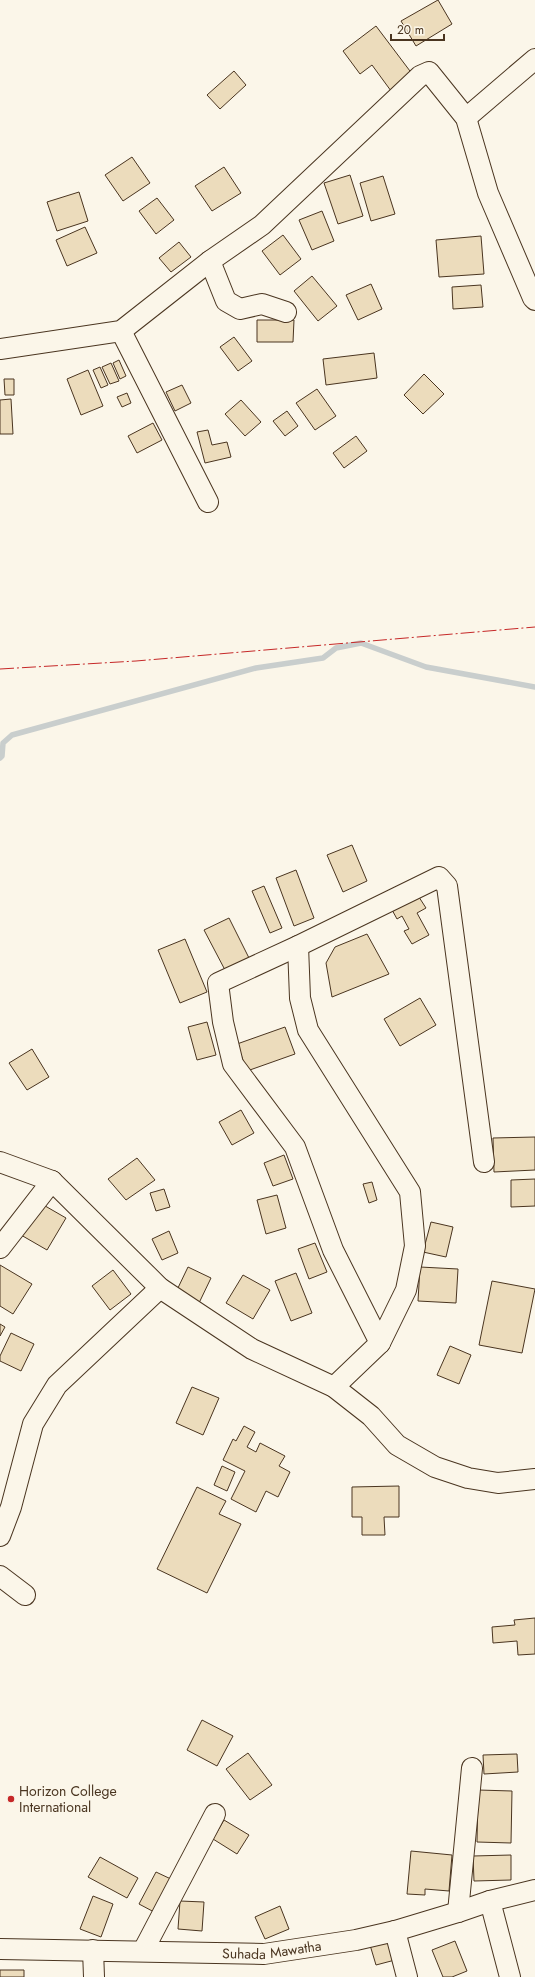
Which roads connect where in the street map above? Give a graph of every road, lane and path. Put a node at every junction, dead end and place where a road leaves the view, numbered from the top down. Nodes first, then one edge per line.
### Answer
1 (535, 59) edge
2 (466, 118) junction
3 (210, 261) junction
4 (534, 298) edge
5 (286, 312) dead end
6 (121, 331) junction
7 (0, 350) edge
8 (208, 502) dead end
9 (298, 946) junction
10 (0, 1162) edge
11 (484, 1162) dead end
12 (52, 1181) junction
13 (0, 1248) edge
14 (160, 1288) junction
15 (380, 1343) junction
16 (334, 1387) junction
17 (535, 1479) edge
18 (0, 1536) edge
19 (0, 1576) edge
20 (25, 1595) dead end
21 (472, 1768) dead end
22 (215, 1814) dead end
23 (535, 1890) edge
24 (490, 1901) junction
25 (458, 1912) junction
26 (395, 1931) junction
27 (0, 1949) edge
28 (93, 1950) junction
29 (143, 1951) junction
30 (94, 1977) edge
31 (407, 1977) edge
32 (510, 1977) edge

1 - 2 street
2 - 3 street
2 - 4 street
3 - 5 street
3 - 6 street
6 - 7 street
6 - 8 street
9 - 11 street
9 - 15 street
9 - 15 street
10 - 12 street
12 - 13 street
12 - 14 street
14 - 16 street
14 - 18 street
15 - 16 street
16 - 17 street
19 - 20 street
21 - 25 street
22 - 29 street
23 - 24 street, Suhada Mawatha
24 - 25 street, Suhada Mawatha
24 - 32 street
25 - 26 street, Suhada Mawatha
26 - 29 street, Suhada Mawatha
26 - 31 street
27 - 28 street, Suhada Mawatha
28 - 29 street, Suhada Mawatha
28 - 30 street

